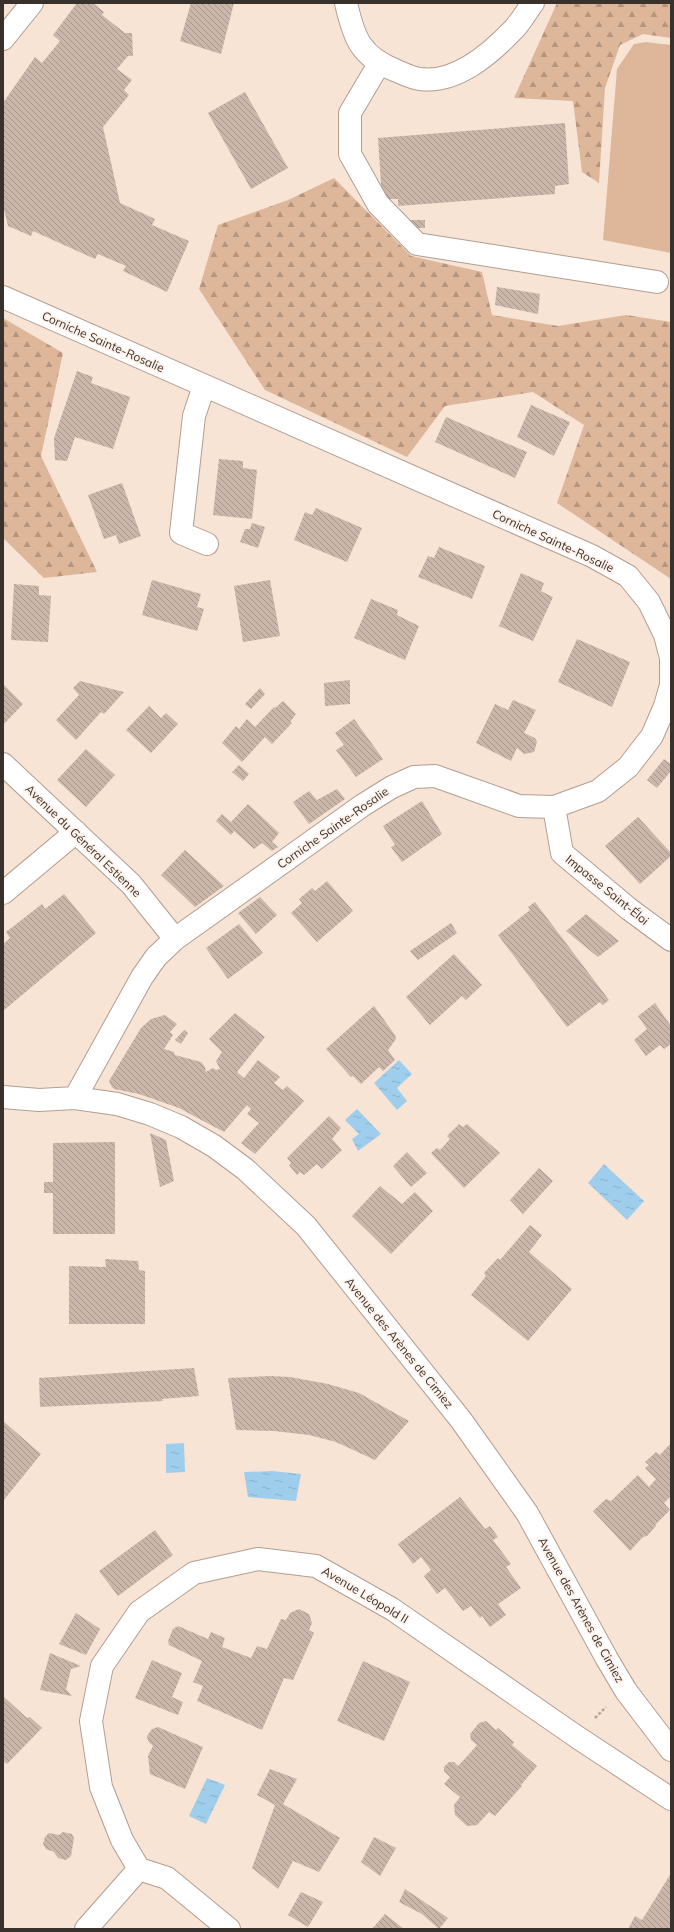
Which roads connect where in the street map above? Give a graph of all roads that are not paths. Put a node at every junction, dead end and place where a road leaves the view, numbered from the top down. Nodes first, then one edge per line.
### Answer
1 (32, 3) edge
2 (346, 3) edge
3 (533, 3) edge
4 (3, 39) edge
5 (379, 64) junction
6 (657, 282) dead end
7 (3, 297) edge
8 (204, 386) junction
9 (207, 544) dead end
10 (668, 707) edge
11 (3, 764) edge
12 (554, 807) junction
13 (76, 832) junction
14 (3, 893) edge
15 (175, 939) junction
16 (671, 940) edge
17 (3, 1097) edge
18 (75, 1098) junction
19 (671, 1750) edge
20 (671, 1799) edge
21 (139, 1869) junction
22 (86, 1929) edge
23 (229, 1929) edge

1 - 4 street
2 - 5 street
3 - 5 street
5 - 6 street
7 - 8 street, Corniche Sainte-Rosalie
8 - 9 street
8 - 10 street, Corniche Sainte-Rosalie
10 - 12 street, Corniche Sainte-Rosalie
11 - 13 street, Avenue du Général Estienne
12 - 15 street, Corniche Sainte-Rosalie
12 - 16 street, Impasse Saint-Éloi
13 - 14 street
13 - 15 street, Avenue du Général Estienne
15 - 18 street, Corniche Sainte-Rosalie
17 - 18 street, Avenue des Arènes de Cimiez
18 - 19 street, Avenue des Arènes de Cimiez
20 - 21 street, Avenue Léopold II
21 - 22 street
21 - 23 street

